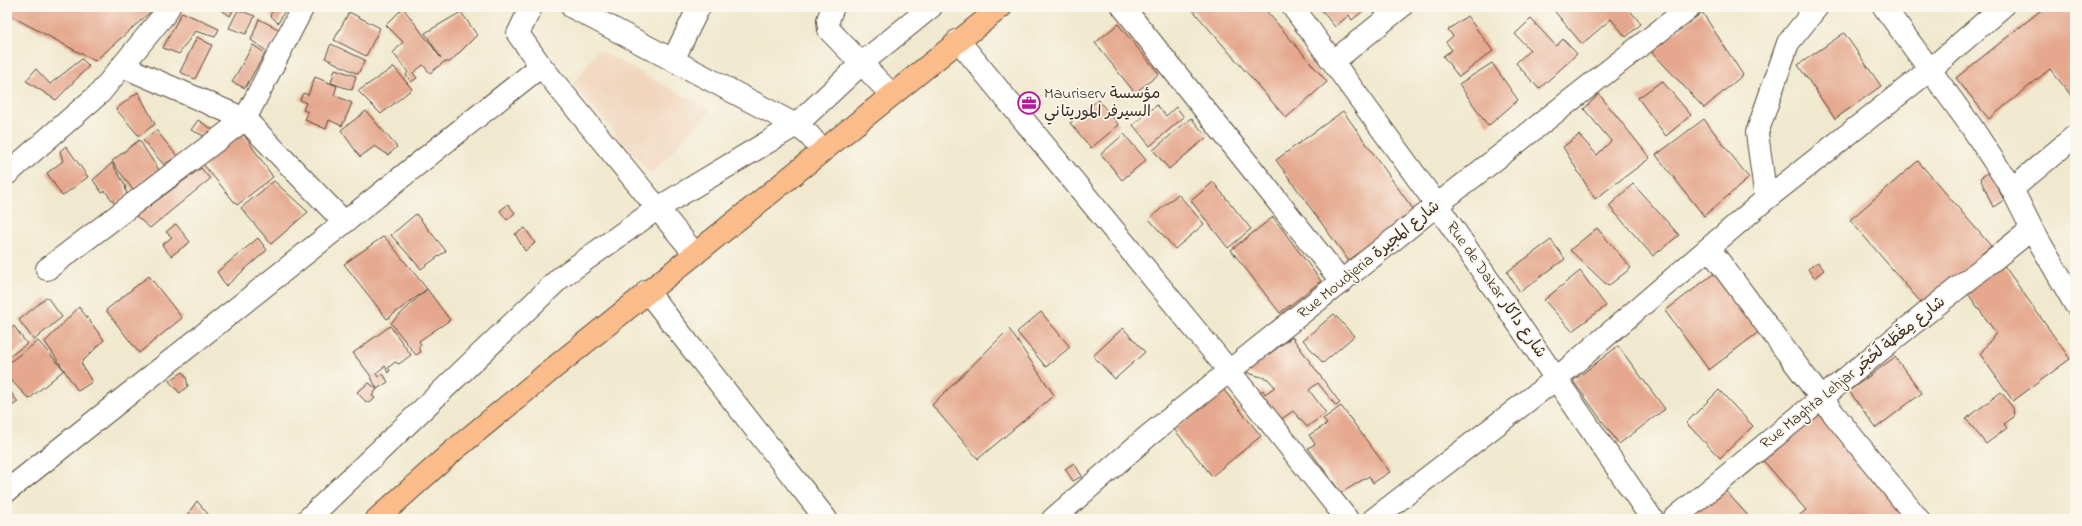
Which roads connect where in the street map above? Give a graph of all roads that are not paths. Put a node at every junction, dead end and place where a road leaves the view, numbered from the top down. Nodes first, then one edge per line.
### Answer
1 (169, 7) edge
2 (303, 7) edge
3 (531, 7) edge
4 (572, 7) edge
5 (699, 7) edge
6 (833, 7) edge
7 (931, 7) edge
8 (1000, 7) edge
9 (1123, 7) edge
10 (1293, 7) edge
11 (1401, 7) edge
12 (1690, 7) edge
13 (1817, 7) edge
14 (1884, 7) edge
15 (2002, 7) edge
16 (958, 40) junction
17 (673, 60) junction
18 (1334, 61) junction
19 (862, 63) junction
20 (122, 66) junction
21 (542, 66) junction
22 (1931, 69) junction
23 (892, 94) junction
24 (245, 119) junction
25 (796, 125) junction
26 (2075, 136) edge
27 (822, 150) junction
28 (7, 174) edge
29 (2012, 189) junction
30 (1766, 199) junction
31 (1437, 205) junction
32 (658, 208) junction
33 (344, 222) junction
34 (2032, 229) junction
35 (1709, 248) junction
36 (695, 254) junction
37 (47, 269) dead end
38 (1342, 282) junction
39 (647, 291) junction
40 (2075, 304) edge
41 (1230, 372) junction
42 (1557, 378) junction
43 (1821, 398) junction
44 (7, 491) edge
45 (308, 519) edge
46 (377, 519) edge
47 (826, 519) edge
48 (1053, 519) edge
49 (1347, 519) edge
50 (1374, 519) edge
51 (1652, 519) edge
52 (1674, 519) edge
53 (1918, 519) edge

1 - 20 street
2 - 24 street
3 - 21 street
4 - 17 street
5 - 17 street
6 - 19 street
7 - 19 street
8 - 16 main road
9 - 38 street
10 - 18 street, Rue de Dakar شارع داكار
11 - 18 street
12 - 31 street, Rue Moudjeria شارع المجيرة
13 - 30 street
14 - 22 street
15 - 22 street
16 - 23 main road
16 - 41 street
17 - 25 street
18 - 31 street, Rue de Dakar شارع داكار
19 - 23 street
19 - 25 street
20 - 24 street
20 - 28 street
21 - 32 street
21 - 33 street
22 - 29 street
22 - 30 street
23 - 27 main road
24 - 33 street
24 - 37 street
25 - 27 street
25 - 32 street
26 - 29 street
27 - 36 main road
29 - 34 street
30 - 35 street
31 - 38 street, Rue Moudjeria شارع المجيرة
31 - 42 street, Rue de Dakar شارع داكار
32 - 36 street
32 - 45 street
33 - 44 street
34 - 40 street
34 - 43 street, Rue Maghta Lehjar شارع مِغْطَة لَحْجَر
35 - 42 street
35 - 43 street
36 - 39 main road
38 - 41 street, Rue Moudjeria شارع المجيرة
39 - 46 main road
39 - 47 street
41 - 48 street, Rue Moudjeria شارع المجيرة
41 - 49 street
42 - 50 street
42 - 51 street, Rue de Dakar شارع داكار
43 - 52 street, Rue Maghta Lehjar شارع مِغْطَة لَحْجَر
43 - 53 street

